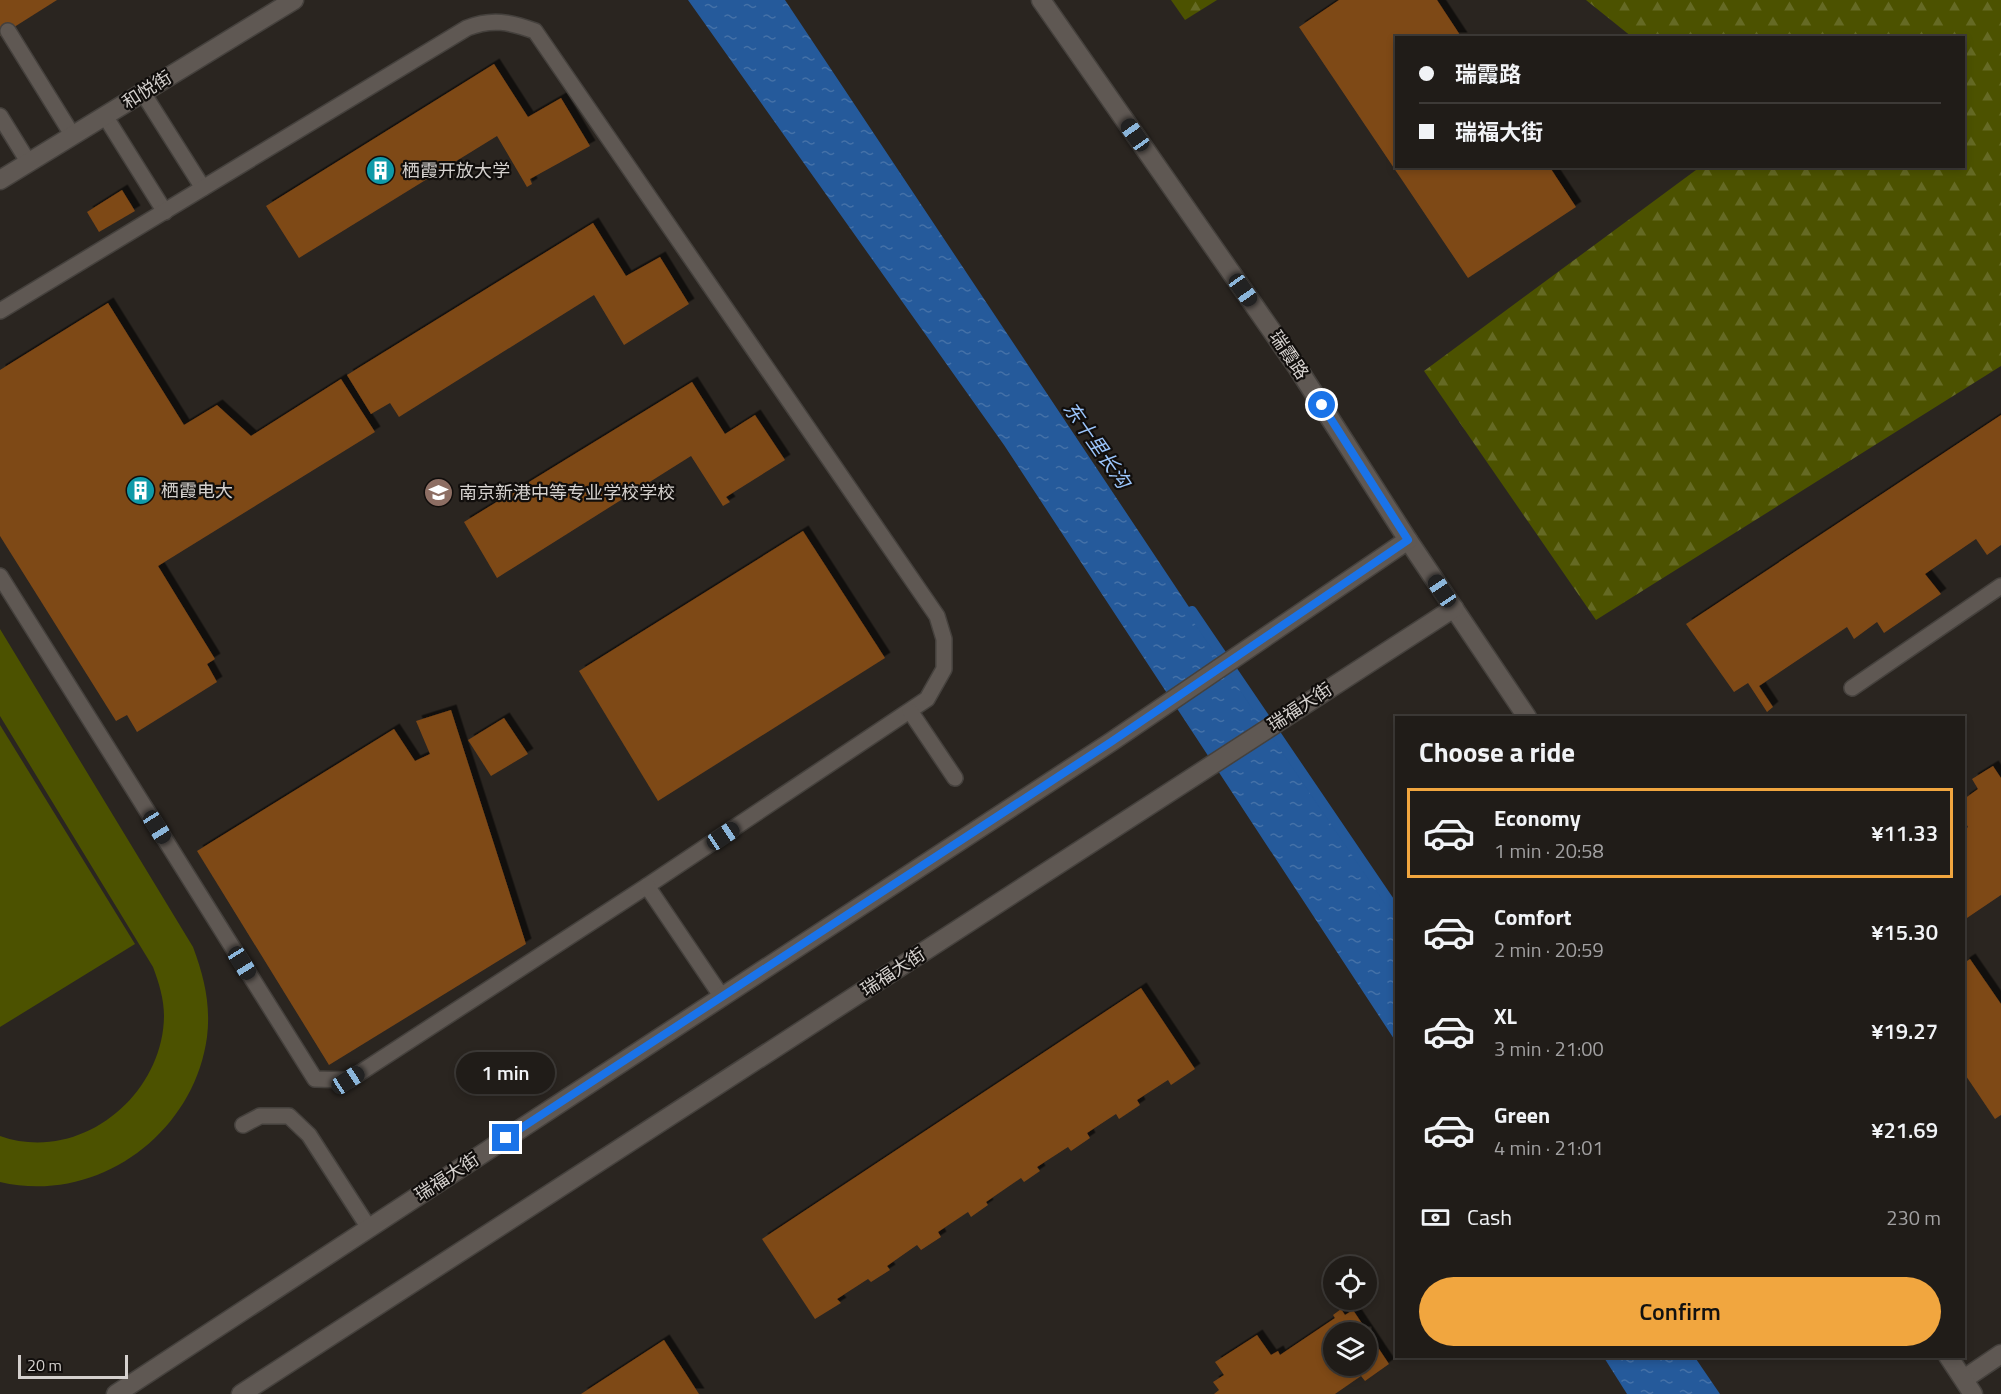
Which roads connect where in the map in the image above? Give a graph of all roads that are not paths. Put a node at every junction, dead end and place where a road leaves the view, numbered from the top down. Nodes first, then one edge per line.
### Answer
1 (294, 0) edge
2 (1041, 0) edge
3 (8, 32) dead end
4 (142, 93) junction
5 (0, 116) edge
6 (105, 116) junction
7 (73, 136) junction
8 (29, 162) junction
9 (0, 180) edge
10 (203, 188) junction
11 (165, 212) junction
12 (0, 311) edge
13 (1408, 540) junction
14 (0, 576) edge
15 (2001, 585) edge
16 (1454, 608) junction
17 (1852, 688) dead end
18 (910, 711) junction
19 (1526, 716) edge
20 (955, 778) dead end
21 (647, 886) junction
22 (722, 997) junction
23 (243, 1125) dead end
24 (369, 1228) junction
25 (2001, 1354) edge
26 (1949, 1358) edge
27 (1969, 1387) edge
28 (116, 1394) edge
29 (241, 1394) edge

1 - 4 street, 和悦街
2 - 13 street, 瑞霞路
3 - 7 lane
4 - 6 street, 和悦街
4 - 10 lane
5 - 8 lane
6 - 7 street, 和悦街
6 - 11 lane
7 - 8 street, 和悦街
8 - 9 street, 和悦街
10 - 11 lane
10 - 18 lane
11 - 12 lane
13 - 16 street, 瑞霞路
13 - 22 street, 瑞福大街
14 - 21 lane
15 - 17 lane
16 - 19 street, 瑞霞路
16 - 29 street, 瑞福大街
18 - 20 lane
18 - 21 lane
21 - 22 lane
22 - 24 street, 瑞福大街
23 - 24 lane
24 - 28 street, 瑞福大街
25 - 27 street
26 - 27 street

